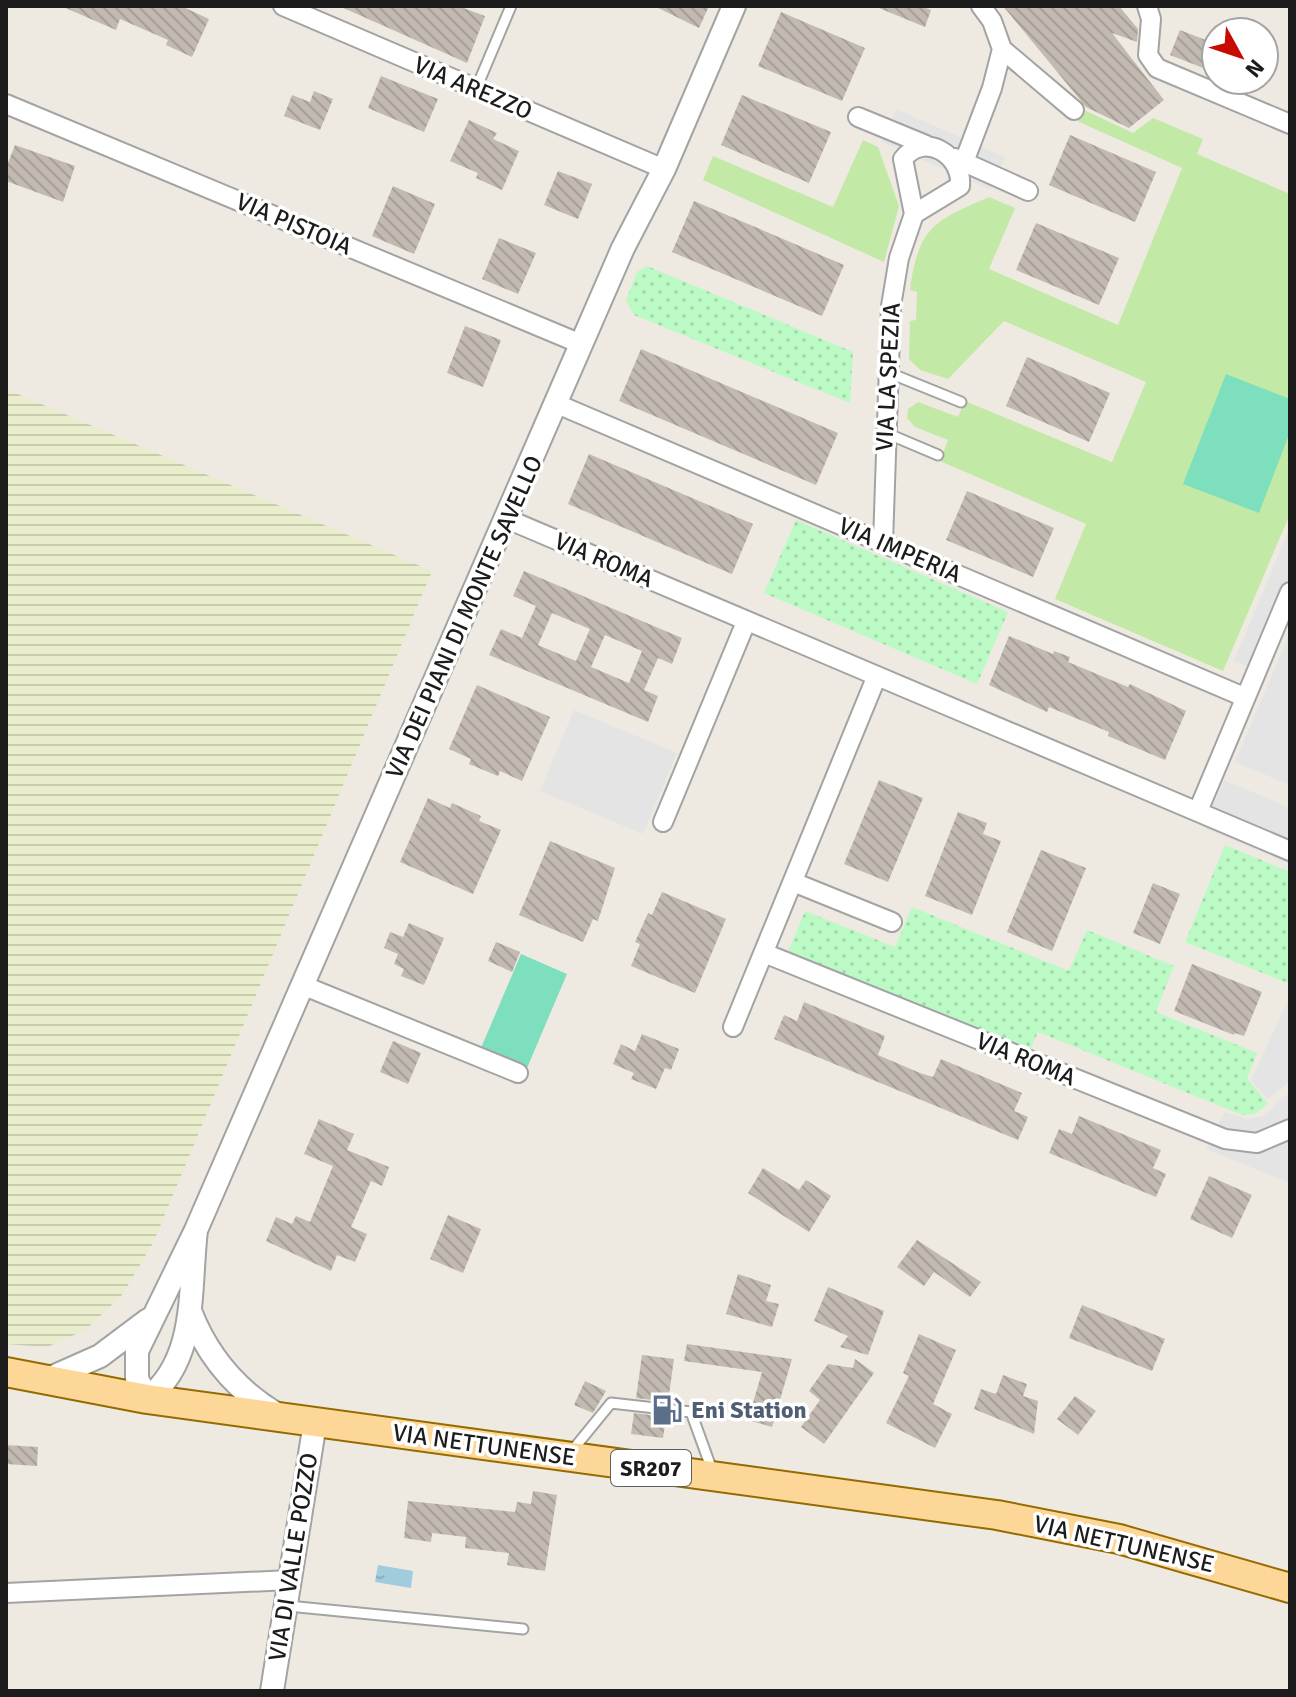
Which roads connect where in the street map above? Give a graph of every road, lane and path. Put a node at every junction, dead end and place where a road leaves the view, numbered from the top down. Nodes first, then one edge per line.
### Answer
1 (283, 6) edge
2 (511, 6) edge
3 (734, 6) edge
4 (981, 6) edge
5 (1147, 6) edge
6 (1002, 49) junction
7 (476, 89) junction
8 (6, 104) edge
9 (1074, 110) dead end
10 (858, 117) dead end
11 (1290, 124) edge
12 (889, 130) junction
13 (926, 145) junction
14 (903, 159) junction
15 (958, 159) junction
16 (664, 169) junction
17 (990, 174) junction
18 (960, 186) junction
19 (1028, 191) dead end
20 (914, 214) junction
21 (581, 344) junction
22 (887, 372) junction
23 (961, 402) dead end
24 (557, 404) junction
25 (884, 433) junction
26 (938, 455) dead end
27 (507, 519) junction
28 (883, 543) junction
29 (1290, 592) edge
30 (746, 622) junction
31 (876, 678) junction
32 (1244, 697) junction
33 (1198, 811) junction
34 (663, 822) dead end
35 (1290, 851) edge
36 (793, 882) junction
37 (892, 922) dead end
38 (764, 953) junction
39 (302, 985) junction
40 (733, 1027) dead end
41 (518, 1073) dead end
42 (1290, 1129) edge
43 (196, 1230) junction
44 (190, 1311) junction
45 (154, 1313) junction
46 (6, 1372) edge
47 (46, 1380) junction
48 (147, 1399) junction
49 (282, 1418) junction
50 (315, 1423) junction
51 (567, 1457) junction
52 (715, 1477) junction
53 (290, 1580) junction
54 (1290, 1588) edge
55 (6, 1593) edge
56 (285, 1606) junction
57 (523, 1629) dead end
58 (272, 1691) edge

1 - 7 street, VIA AREZZO
2 - 7 lane
3 - 16 street, VIA DEI PIANI DI MONTE SAVELLO
4 - 6 street
5 - 11 street
6 - 9 street
6 - 15 street
7 - 16 street, VIA AREZZO
8 - 21 street, VIA PISTOIA
10 - 12 street
12 - 13 street
12 - 14 street, VIA LA SPEZIA
13 - 14 street
13 - 15 street
14 - 20 street, VIA LA SPEZIA
15 - 17 street
15 - 18 street
16 - 21 street, VIA DEI PIANI DI MONTE SAVELLO
17 - 18 street
17 - 19 street
18 - 20 street
20 - 22 street, VIA LA SPEZIA
21 - 24 street, VIA DEI PIANI DI MONTE SAVELLO
22 - 23 lane
22 - 25 street, VIA LA SPEZIA
24 - 27 street, VIA DEI PIANI DI MONTE SAVELLO
24 - 28 street, VIA IMPERIA
25 - 26 lane
25 - 28 street, VIA LA SPEZIA
27 - 30 street, VIA ROMA
27 - 39 street, VIA DEI PIANI DI MONTE SAVELLO
28 - 32 street, VIA IMPERIA
29 - 32 street
30 - 31 street, VIA ROMA
30 - 34 street
31 - 33 street, VIA ROMA
31 - 36 street
32 - 33 street
33 - 35 street, VIA ROMA
36 - 37 street
36 - 38 street
38 - 40 street
38 - 42 street, VIA ROMA
39 - 41 street
39 - 43 street, VIA DEI PIANI DI MONTE SAVELLO
43 - 44 street
43 - 45 street, VIA DEI PIANI DI MONTE SAVELLO
44 - 48 street
44 - 49 street
45 - 47 street
45 - 48 street, VIA DEI PIANI DI MONTE SAVELLO
46 - 47 main road, VIA NETTUNENSE / SR207
47 - 48 main road, VIA NETTUNENSE / SR207
48 - 49 main road, VIA NETTUNENSE / SR207
49 - 50 main road, VIA NETTUNENSE / SR207
50 - 51 main road, VIA NETTUNENSE / SR207
50 - 53 street, VIA DI VALLE POZZO
51 - 52 main road, VIA NETTUNENSE / SR207
51 - 52 lane
52 - 54 main road, VIA NETTUNENSE / SR207
53 - 55 street
53 - 56 street, VIA DI VALLE POZZO
56 - 57 lane
56 - 58 street, VIA DI VALLE POZZO

